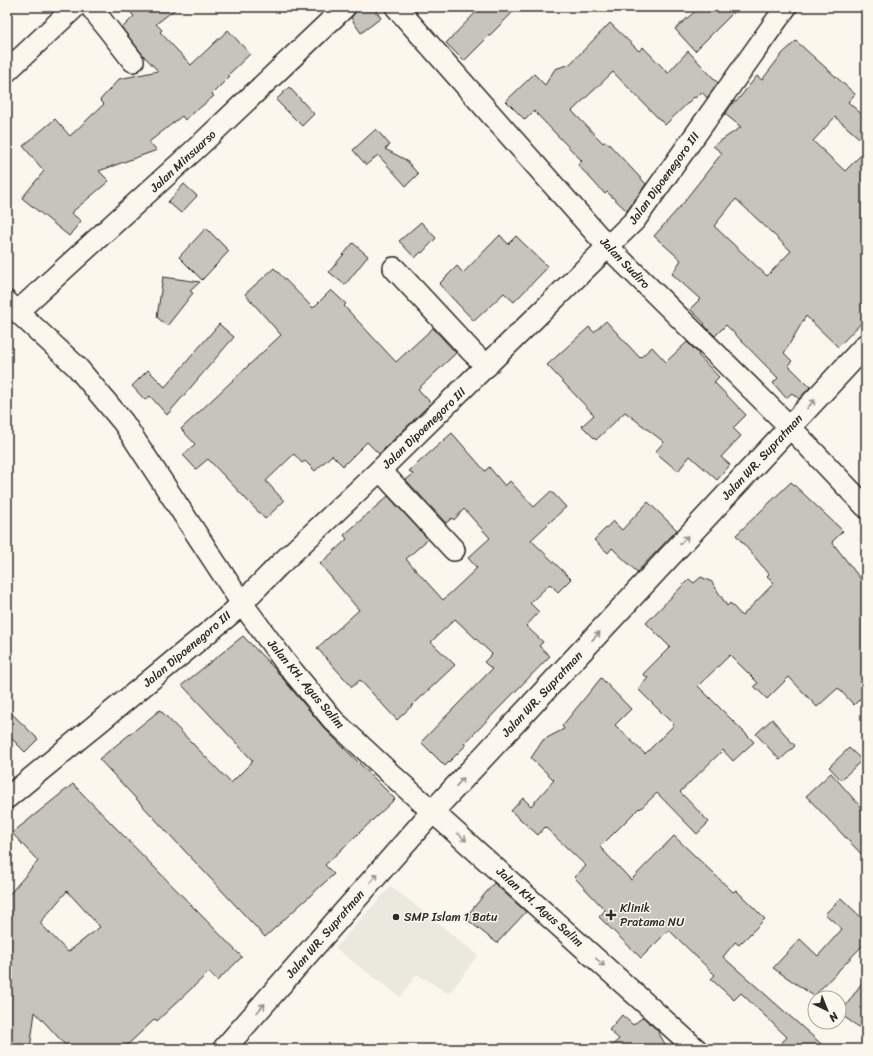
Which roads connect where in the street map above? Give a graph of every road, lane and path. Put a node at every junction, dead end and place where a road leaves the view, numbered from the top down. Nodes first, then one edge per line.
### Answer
1 (75, 7) edge
2 (91, 7) edge
3 (345, 7) edge
4 (396, 7) edge
5 (786, 7) edge
6 (133, 62) dead end
7 (7, 71) edge
8 (608, 247) junction
9 (394, 268) dead end
10 (13, 307) edge
11 (866, 345) edge
12 (487, 366) junction
13 (790, 427) junction
14 (380, 470) junction
15 (866, 507) edge
16 (454, 550) dead end
17 (241, 602) junction
18 (7, 798) edge
19 (433, 811) junction
20 (231, 1045) edge
21 (696, 1049) edge

1 - 7 street
2 - 6 street
3 - 10 street, Jalan Minsuarso
4 - 8 street, Jalan Sudiro
5 - 8 street, Jalan Dipoenegoro III
8 - 12 street, Jalan Dipoenegoro III
8 - 13 street, Jalan Sudiro
9 - 12 street
10 - 17 street, Jalan KH. Agus Salim
13 -> 11 main road, Jalan WR. Supratman
12 - 14 street, Jalan Dipoenegoro III
13 - 15 street, Jalan Sudiro
19 -> 13 main road, Jalan WR. Supratman
14 - 16 street
14 - 17 street, Jalan Dipoenegoro III
17 - 18 street, Jalan Dipoenegoro III
17 - 19 street, Jalan KH. Agus Salim
20 -> 19 main road, Jalan WR. Supratman
19 -> 21 street, Jalan KH. Agus Salim

